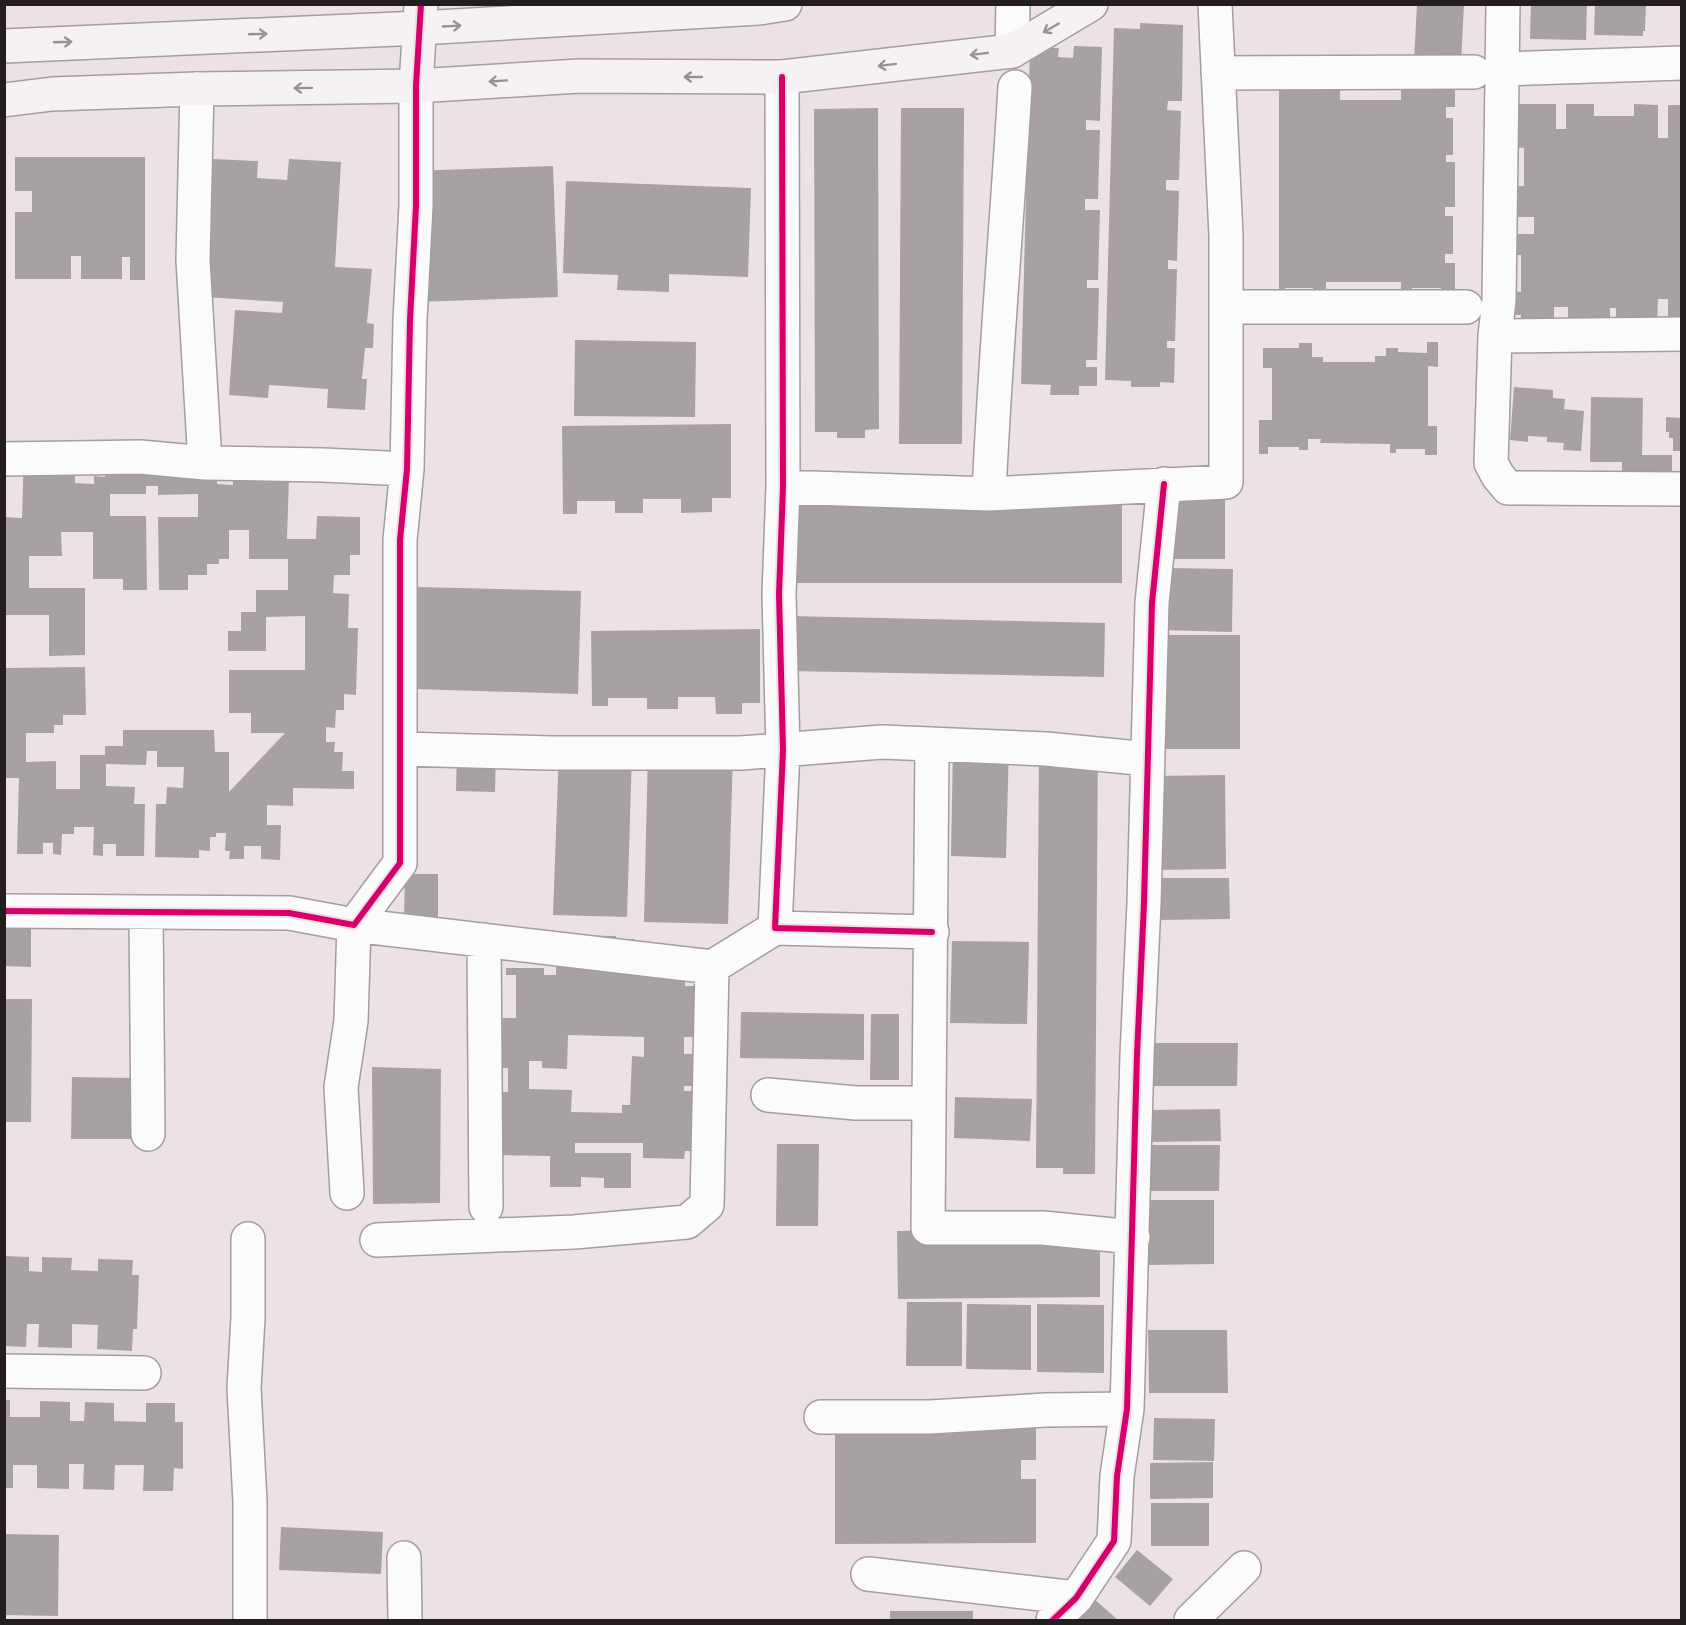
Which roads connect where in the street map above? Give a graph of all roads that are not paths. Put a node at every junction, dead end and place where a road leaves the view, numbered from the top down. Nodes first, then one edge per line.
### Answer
1 (785, 4) edge
2 (1012, 4) edge
3 (1090, 4) edge
4 (1215, 4) edge
5 (1503, 4) edge
6 (420, 16) edge
7 (4, 46) edge
8 (1012, 51) junction
9 (1682, 63) edge
10 (1488, 70) junction
11 (1218, 74) junction
12 (782, 77) junction
13 (416, 86) junction
14 (1015, 87) dead end
15 (197, 89) junction
16 (4, 100) edge
17 (1226, 307) junction
18 (1466, 308) dead end
19 (1682, 334) edge
20 (1495, 336) junction
21 (4, 459) edge
22 (205, 463) junction
23 (407, 469) junction
24 (1164, 484) junction
25 (783, 487) junction
26 (1682, 489) edge
27 (989, 494) junction
28 (932, 744) junction
29 (400, 749) junction
30 (783, 750) junction
31 (1148, 759) junction
32 (4, 911) edge
33 (146, 913) junction
34 (354, 925) junction
35 (775, 928) junction
36 (932, 932) junction
37 (484, 940) junction
38 (712, 967) junction
39 (768, 1095) dead end
40 (928, 1103) junction
41 (148, 1134) dead end
42 (347, 1193) dead end
43 (486, 1207) dead end
44 (1133, 1237) junction
45 (248, 1239) dead end
46 (377, 1240) dead end
47 (4, 1371) edge
48 (144, 1373) dead end
49 (1127, 1409) junction
50 (820, 1417) dead end
51 (404, 1558) dead end
52 (1244, 1568) dead end
53 (868, 1574) dead end
54 (1064, 1609) edge
55 (250, 1620) edge
56 (405, 1620) edge
57 (1191, 1620) edge

6 -> 1 main road
2 - 8 street
3 -> 8 main road
4 - 11 street
5 - 10 street
7 -> 6 main road
6 - 13 main road
8 -> 12 main road
9 - 10 street
10 - 11 street
10 - 20 street
11 - 17 street
12 -> 13 main road
12 - 25 street
13 -> 15 main road
13 - 23 street
14 - 27 street
15 - 16 main road
15 - 22 street
17 - 18 street
17 - 24 street
19 - 20 street
20 - 26 street
21 - 22 street
22 - 23 street
23 - 29 street
24 - 27 street
24 - 31 street
25 - 27 street
25 - 30 street
28 - 30 street
28 - 31 street
28 - 36 street
29 - 30 street
29 - 34 street
30 - 35 street
31 - 44 street
32 - 33 street
33 - 34 street
33 - 41 street
34 - 37 street
34 - 42 street
35 - 36 street
35 - 38 street
36 - 40 street
37 - 38 street
37 - 43 street
38 - 46 street
39 - 40 street
40 - 44 street
44 - 49 street
45 - 55 street
47 - 48 street
49 - 50 street
49 - 54 street
51 - 56 street
52 - 57 street
53 - 54 street

